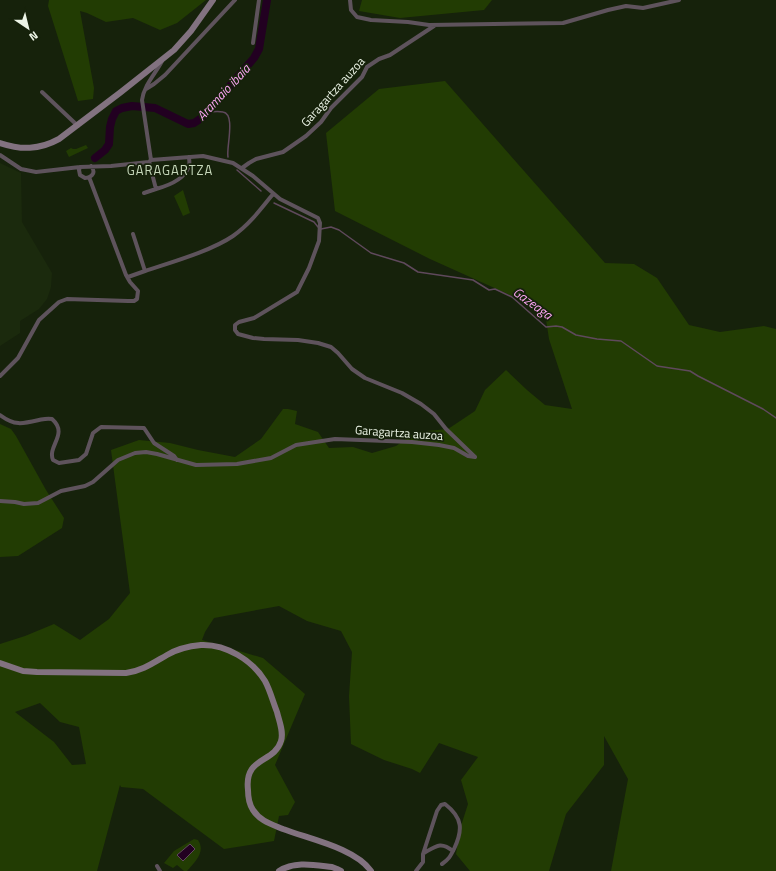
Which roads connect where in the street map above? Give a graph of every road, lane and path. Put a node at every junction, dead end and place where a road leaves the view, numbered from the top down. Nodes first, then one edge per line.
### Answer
1 (213, 0) edge
2 (235, 0) edge
3 (259, 0) edge
4 (350, 0) edge
5 (679, 0) edge
6 (436, 25) junction
7 (253, 43) dead end
8 (163, 58) junction
9 (146, 89) junction
10 (42, 92) dead end
11 (78, 126) junction
12 (0, 143) edge
13 (0, 155) edge
14 (189, 157) junction
15 (150, 161) junction
16 (80, 166) junction
17 (91, 166) junction
18 (242, 168) junction
19 (89, 177) junction
20 (156, 189) junction
21 (144, 193) dead end
22 (273, 194) junction
23 (133, 234) dead end
24 (145, 271) junction
25 (128, 277) junction
26 (0, 376) edge
27 (0, 415) edge
28 (177, 460) junction
29 (0, 501) edge
30 (0, 663) edge
31 (452, 851) junction
32 (424, 853) junction
33 (442, 864) dead end
34 (157, 866) dead end
35 (160, 871) edge
36 (279, 871) edge
37 (340, 871) edge
38 (371, 871) edge
39 (416, 871) edge

1 - 8 street
2 - 9 street
3 - 7 street
4 - 6 street
5 - 6 street
6 - 18 street, Garagartza auzoa
8 - 9 street
8 - 11 street
9 - 15 street
10 - 11 street
11 - 12 street
13 - 16 street
14 - 15 street, Garagartza auzoa
14 - 18 street, Garagartza auzoa
14 - 20 street
15 - 17 street, Garagartza auzoa
15 - 20 street
16 - 17 street
16 - 19 street
17 - 19 street
18 - 22 street, Garagartza auzoa
19 - 25 street
20 - 21 street
22 - 24 street
22 - 28 street, Garagartza auzoa
23 - 24 street
24 - 25 street
25 - 26 street
27 - 28 street
28 - 29 street
30 - 38 street
31 - 32 street
31 - 32 street
31 - 33 street
32 - 39 street
34 - 35 street
36 - 37 street

